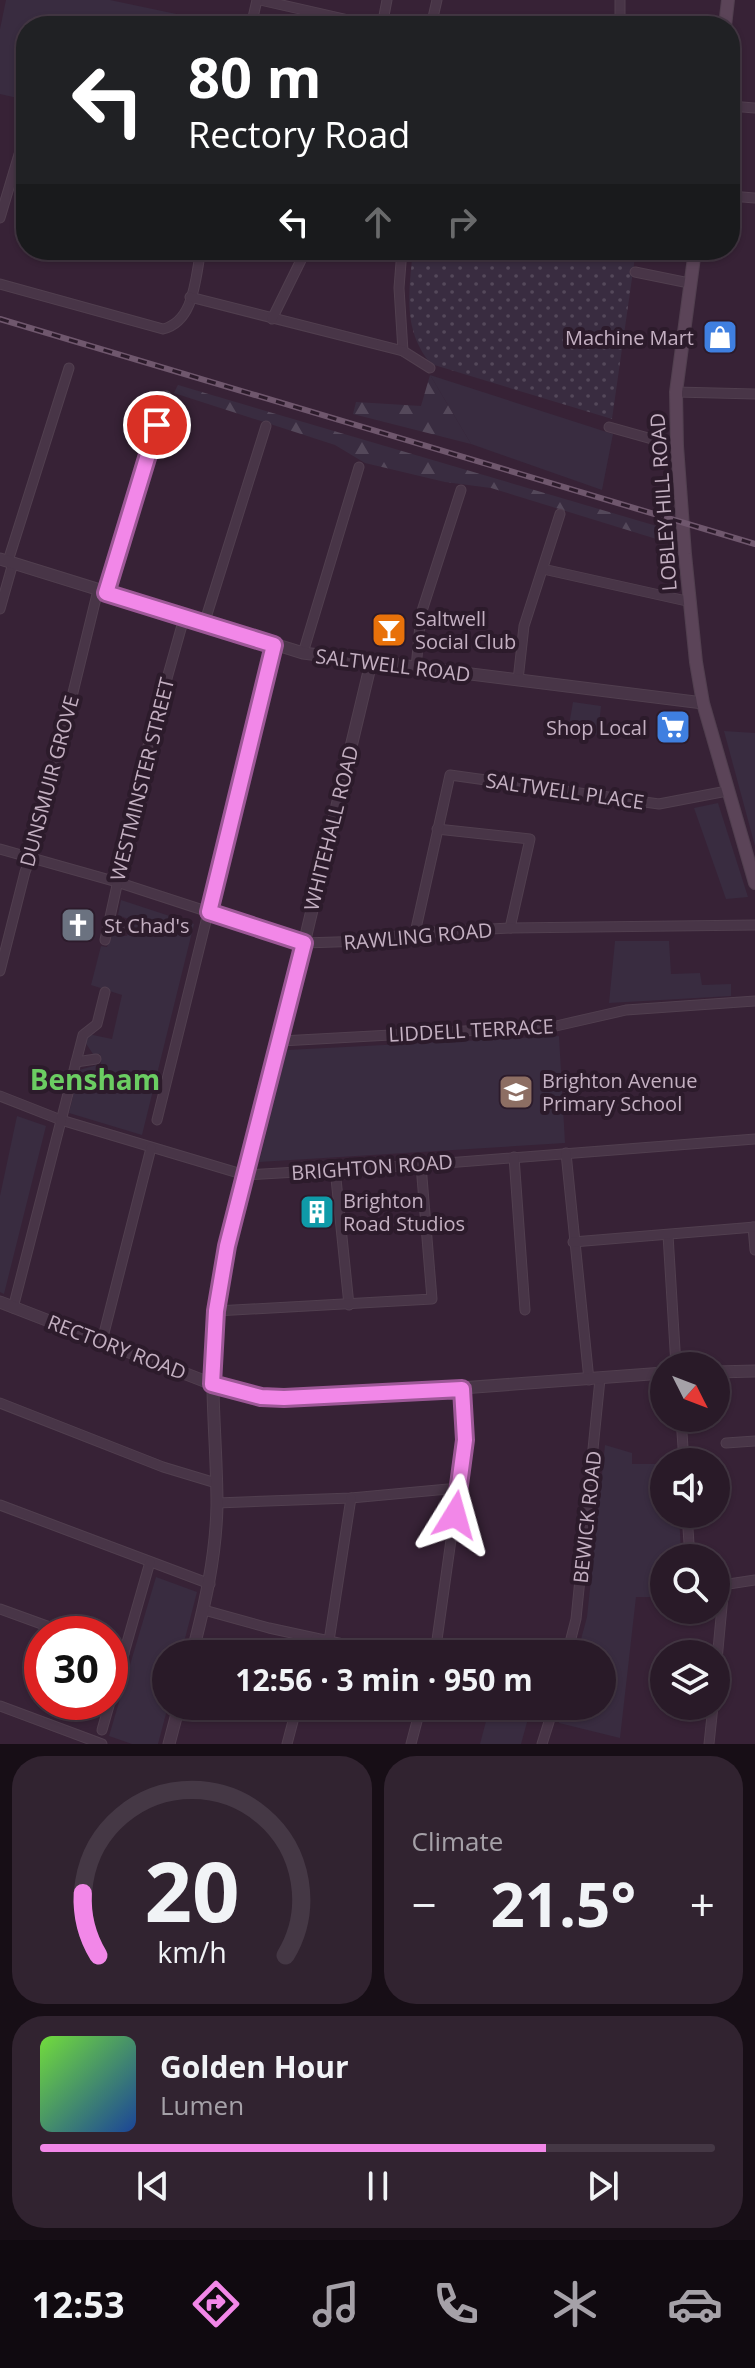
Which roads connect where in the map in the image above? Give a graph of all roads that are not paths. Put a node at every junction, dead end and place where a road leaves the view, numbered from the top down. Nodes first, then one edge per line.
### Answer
1 (258, 0) edge
2 (330, 16) edge
3 (16, 164) edge
4 (0, 218) edge
5 (199, 260) edge
6 (301, 260) edge
7 (401, 260) edge
8 (693, 260) edge
9 (635, 272) dead end
10 (689, 283) junction
11 (0, 284) edge
12 (190, 297) junction
13 (272, 319) junction
14 (403, 351) junction
15 (69, 368) dead end
16 (430, 368) dead end
17 (676, 392) junction
18 (755, 394) edge
19 (166, 396) dead end
20 (266, 426) dead end
21 (609, 427) dead end
22 (677, 446) junction
23 (359, 467) dead end
24 (461, 490) dead end
25 (560, 514) dead end
26 (7, 561) edge
27 (543, 569) junction
28 (102, 591) junction
29 (691, 602) junction
30 (0, 609) edge
31 (184, 618) junction
32 (204, 624) junction
33 (274, 645) junction
34 (303, 653) junction
35 (371, 663) junction
36 (416, 668) junction
37 (518, 680) junction
38 (703, 703) junction
39 (727, 791) junction
40 (437, 829) junction
41 (0, 849) edge
42 (30, 859) junction
43 (117, 882) junction
44 (755, 883) edge
45 (209, 912) junction
46 (110, 924) junction
47 (755, 925) edge
48 (125, 927) dead end
49 (510, 928) junction
50 (415, 933) junction
51 (105, 940) dead end
52 (304, 943) junction
53 (0, 971) edge
54 (105, 992) dead end
55 (755, 1001) edge
56 (281, 1041) junction
57 (96, 1059) dead end
58 (76, 1062) junction
59 (0, 1096) edge
60 (61, 1120) junction
61 (157, 1120) dead end
62 (755, 1139) edge
63 (151, 1148) junction
64 (566, 1153) junction
65 (514, 1157) junction
66 (421, 1165) junction
67 (335, 1169) junction
68 (245, 1175) junction
69 (754, 1227) edge
70 (668, 1235) junction
71 (573, 1242) junction
72 (755, 1250) edge
73 (0, 1302) edge
74 (349, 1305) junction
75 (13, 1308) junction
76 (525, 1310) dead end
77 (216, 1311) junction
78 (102, 1341) junction
79 (675, 1352) edge
80 (755, 1371) edge
81 (730, 1372) edge
82 (650, 1374) edge
83 (595, 1380) junction
84 (212, 1384) junction
85 (462, 1389) junction
86 (0, 1403) edge
87 (755, 1441) edge
88 (726, 1443) dead end
89 (216, 1483) junction
90 (459, 1488) junction
91 (351, 1498) junction
92 (217, 1503) junction
93 (0, 1505) edge
94 (150, 1562) junction
95 (755, 1580) edge
96 (210, 1584) junction
97 (730, 1584) edge
98 (0, 1609) edge
99 (204, 1610) junction
100 (24, 1618) edge
101 (316, 1639) joint
102 (128, 1640) edge
103 (196, 1640) edge
104 (322, 1640) edge
105 (329, 1640) edge
106 (437, 1640) edge
107 (571, 1640) edge
108 (0, 1706) edge
109 (105, 1720) edge
110 (175, 1720) edge
111 (293, 1720) edge
112 (417, 1720) edge
113 (550, 1720) edge
114 (712, 1720) edge
115 (102, 1730) dead end
116 (102, 1744) edge
117 (169, 1744) edge
118 (287, 1744) edge
119 (411, 1744) edge
120 (542, 1744) edge
121 (709, 1744) edge

1 - 2 street
3 - 4 street
5 - 12 street
6 - 13 street
7 - 14 street
8 - 10 main road, LOBLEY HILL ROAD
9 - 10 street
10 - 17 main road, LOBLEY HILL ROAD
11 - 12 street
12 - 13 street
13 - 14 street
14 - 16 street
15 - 26 street
17 - 18 street
17 - 22 main road, LOBLEY HILL ROAD
19 - 28 street, DUNSMUIR GROVE
20 - 32 street
21 - 22 street
22 - 29 main road, LOBLEY HILL ROAD
23 - 34 street
24 - 36 street
25 - 27 street
26 - 28 street, SALTWELL ROAD
26 - 30 street
27 - 29 street
27 - 37 street
28 - 31 street, SALTWELL ROAD
28 - 42 street, DUNSMUIR GROVE
29 - 38 main road, LOBLEY HILL ROAD
31 - 32 street, SALTWELL ROAD
31 - 43 street, WESTMINSTER STREET
32 - 33 street, SALTWELL ROAD
33 - 34 street, SALTWELL ROAD
33 - 45 street
34 - 35 street, SALTWELL ROAD
35 - 36 street, SALTWELL ROAD
35 - 52 street, WHITEHALL ROAD
36 - 37 street, SALTWELL ROAD
37 - 38 street, SALTWELL ROAD
38 - 39 main road, LOBLEY HILL ROAD
39 - 40 street, SALTWELL PLACE
39 - 44 main road, LOBLEY HILL ROAD
40 - 49 street
40 - 50 street
41 - 42 street, RAWLING ROAD
42 - 43 street, RAWLING ROAD
42 - 53 street, DUNSMUIR GROVE
43 - 45 street, RAWLING ROAD
43 - 46 street, WESTMINSTER STREET
45 - 52 street, RAWLING ROAD
45 - 61 street
46 - 48 street
46 - 51 street, WESTMINSTER STREET
47 - 49 street, RAWLING ROAD
49 - 50 street, RAWLING ROAD
50 - 52 street, RAWLING ROAD
52 - 56 street, WHITEHALL ROAD
54 - 58 street
55 - 56 street, LIDDELL TERRACE
56 - 68 street, WHITEHALL ROAD
57 - 58 street
58 - 60 street
59 - 60 street, BRIGHTON ROAD
60 - 63 street, BRIGHTON ROAD
60 - 75 street
62 - 64 street, BRIGHTON ROAD
63 - 68 street, BRIGHTON ROAD
63 - 78 street
64 - 65 street, BRIGHTON ROAD
64 - 71 street, BEWICK ROAD
65 - 66 street, BRIGHTON ROAD
65 - 76 street
66 - 67 street, BRIGHTON ROAD
66 - 74 street
67 - 68 street, BRIGHTON ROAD
67 - 74 street
68 - 77 street, WHITEHALL ROAD
69 - 70 street
69 - 72 street
70 - 71 street
70 - 79 street
71 - 83 street, BEWICK ROAD
73 - 75 street, RECTORY ROAD
74 - 77 street
75 - 78 street, RECTORY ROAD
77 - 84 street, WHITEHALL ROAD
78 - 84 street, RECTORY ROAD
80 - 81 street
82 - 83 street, RECTORY ROAD
83 - 85 street, RECTORY ROAD
83 - 107 street, BEWICK ROAD
84 - 85 street, RECTORY ROAD
84 - 89 street, WHITEHALL ROAD
85 - 90 street
86 - 89 street
87 - 88 street
89 - 92 street, WHITEHALL ROAD
90 - 91 street
90 - 106 street
91 - 92 street
91 - 105 street
92 - 96 street, WHITEHALL ROAD
93 - 94 street
94 - 96 street
94 - 102 street
95 - 97 street
96 - 99 street, WHITEHALL ROAD
98 - 100 street
99 - 101 street
99 - 103 street, WHITEHALL ROAD
101 - 104 street
108 - 116 street
109 - 115 street
110 - 117 street
111 - 118 street
112 - 119 street
113 - 120 street
114 - 121 street

